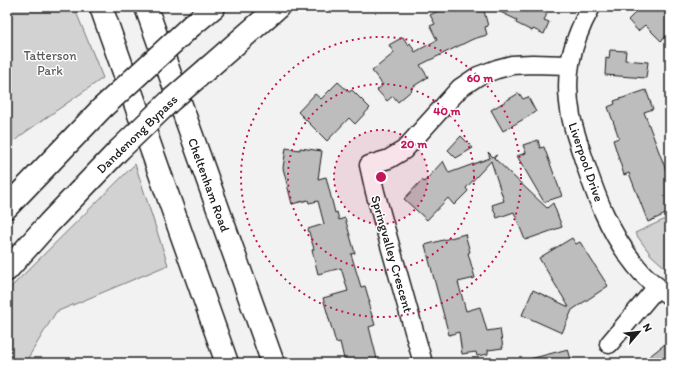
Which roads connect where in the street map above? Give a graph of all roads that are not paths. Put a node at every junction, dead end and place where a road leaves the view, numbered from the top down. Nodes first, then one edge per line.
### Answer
1 (101, 7) edge
2 (146, 7) edge
3 (214, 7) edge
4 (278, 7) edge
5 (591, 7) edge
6 (569, 65) junction
7 (7, 207) edge
8 (7, 270) edge
9 (663, 292) edge
10 (609, 344) dead end
11 (227, 363) edge
12 (274, 363) edge
13 (423, 363) edge

1 - 11 main road
2 - 12 main road, Cheltenham Road
3 - 7 main road, bridge
4 - 8 main road, Dandenong Bypass, bridge
5 - 6 street, Liverpool Drive
6 - 9 street, Liverpool Drive
6 - 13 street, Springvalley Crescent
9 - 10 street

